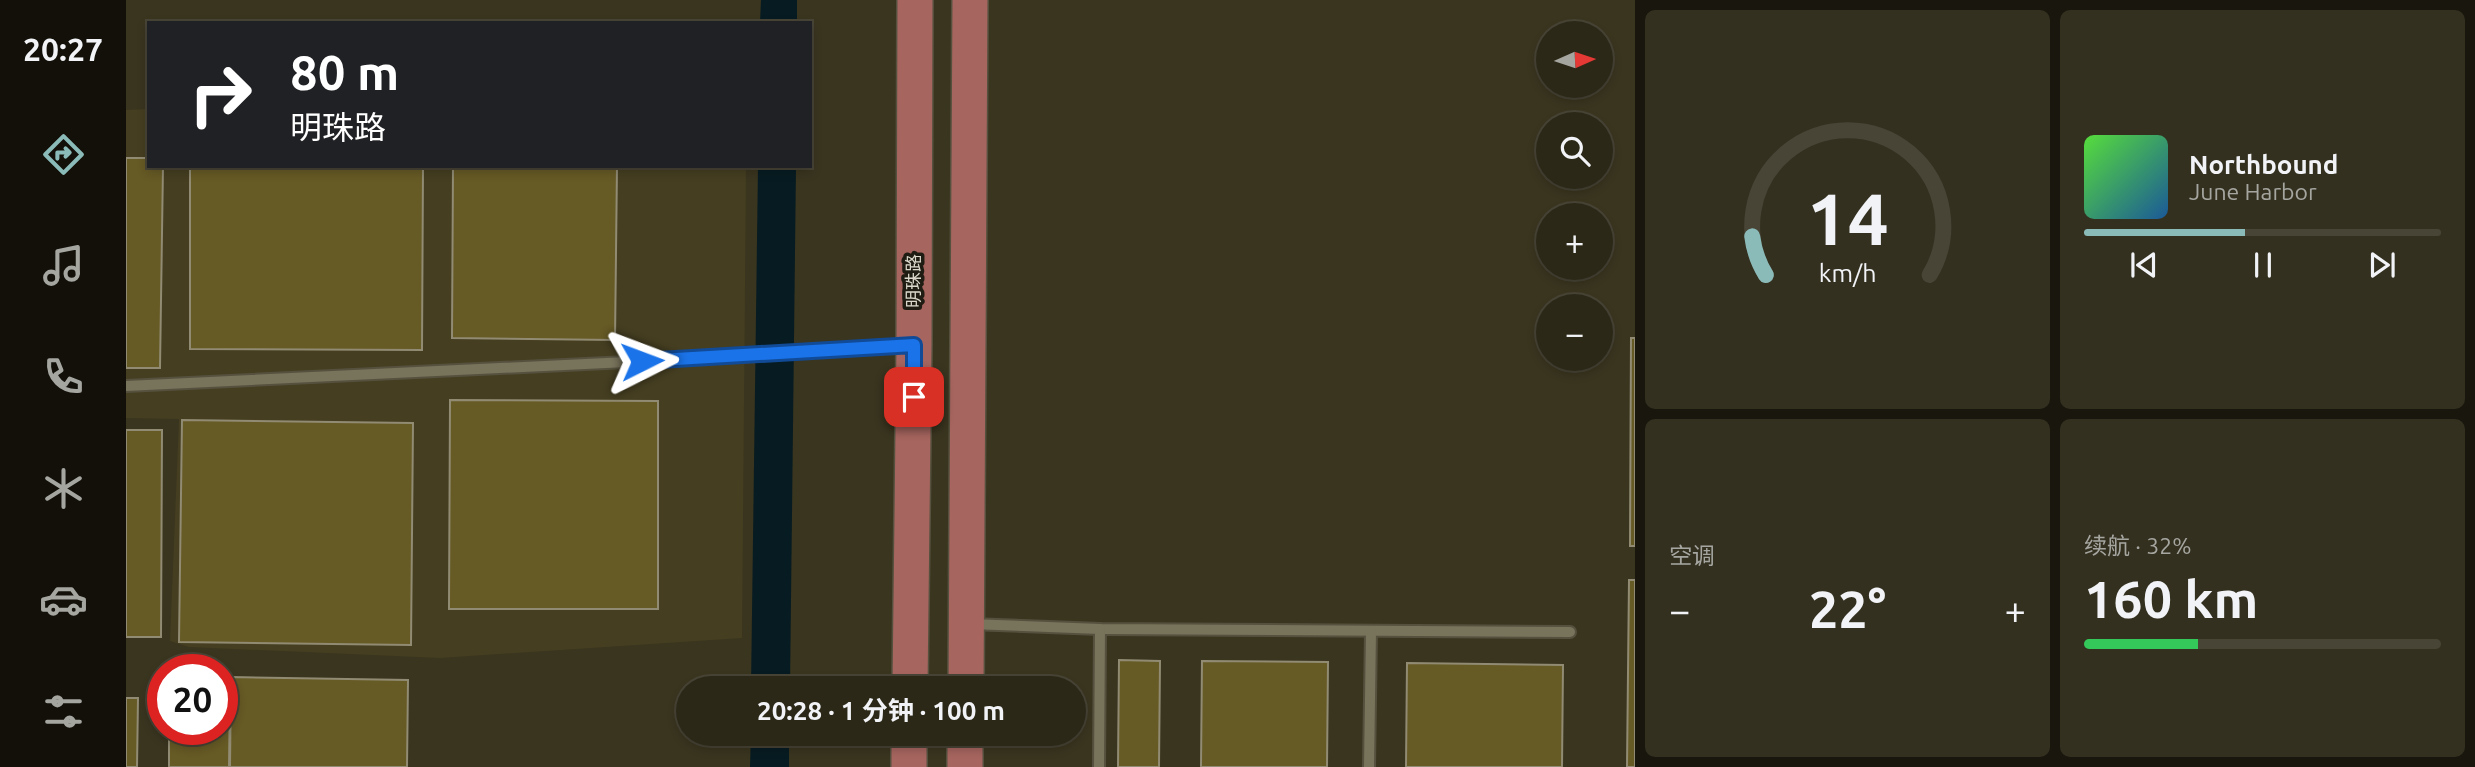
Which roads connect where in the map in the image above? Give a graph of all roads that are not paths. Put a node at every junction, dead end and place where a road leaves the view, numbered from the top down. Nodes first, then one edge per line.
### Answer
1 (915, 0) edge
2 (970, 0) edge
3 (914, 345) junction
4 (126, 386) edge
5 (967, 624) junction
6 (1100, 629) junction
7 (1371, 631) junction
8 (1570, 632) dead end
9 (910, 676) edge
10 (966, 676) edge
11 (909, 746) edge
12 (965, 746) edge
13 (908, 767) edge
14 (965, 767) edge
15 (1098, 767) edge
16 (1369, 767) edge

1 - 3 main road, 明珠路
2 - 5 main road
3 - 4 lane
3 - 9 main road, 明珠路
5 - 6 lane
5 - 10 main road
6 - 7 lane
6 - 15 lane
7 - 8 lane
7 - 16 lane
11 - 13 main road
12 - 14 main road

